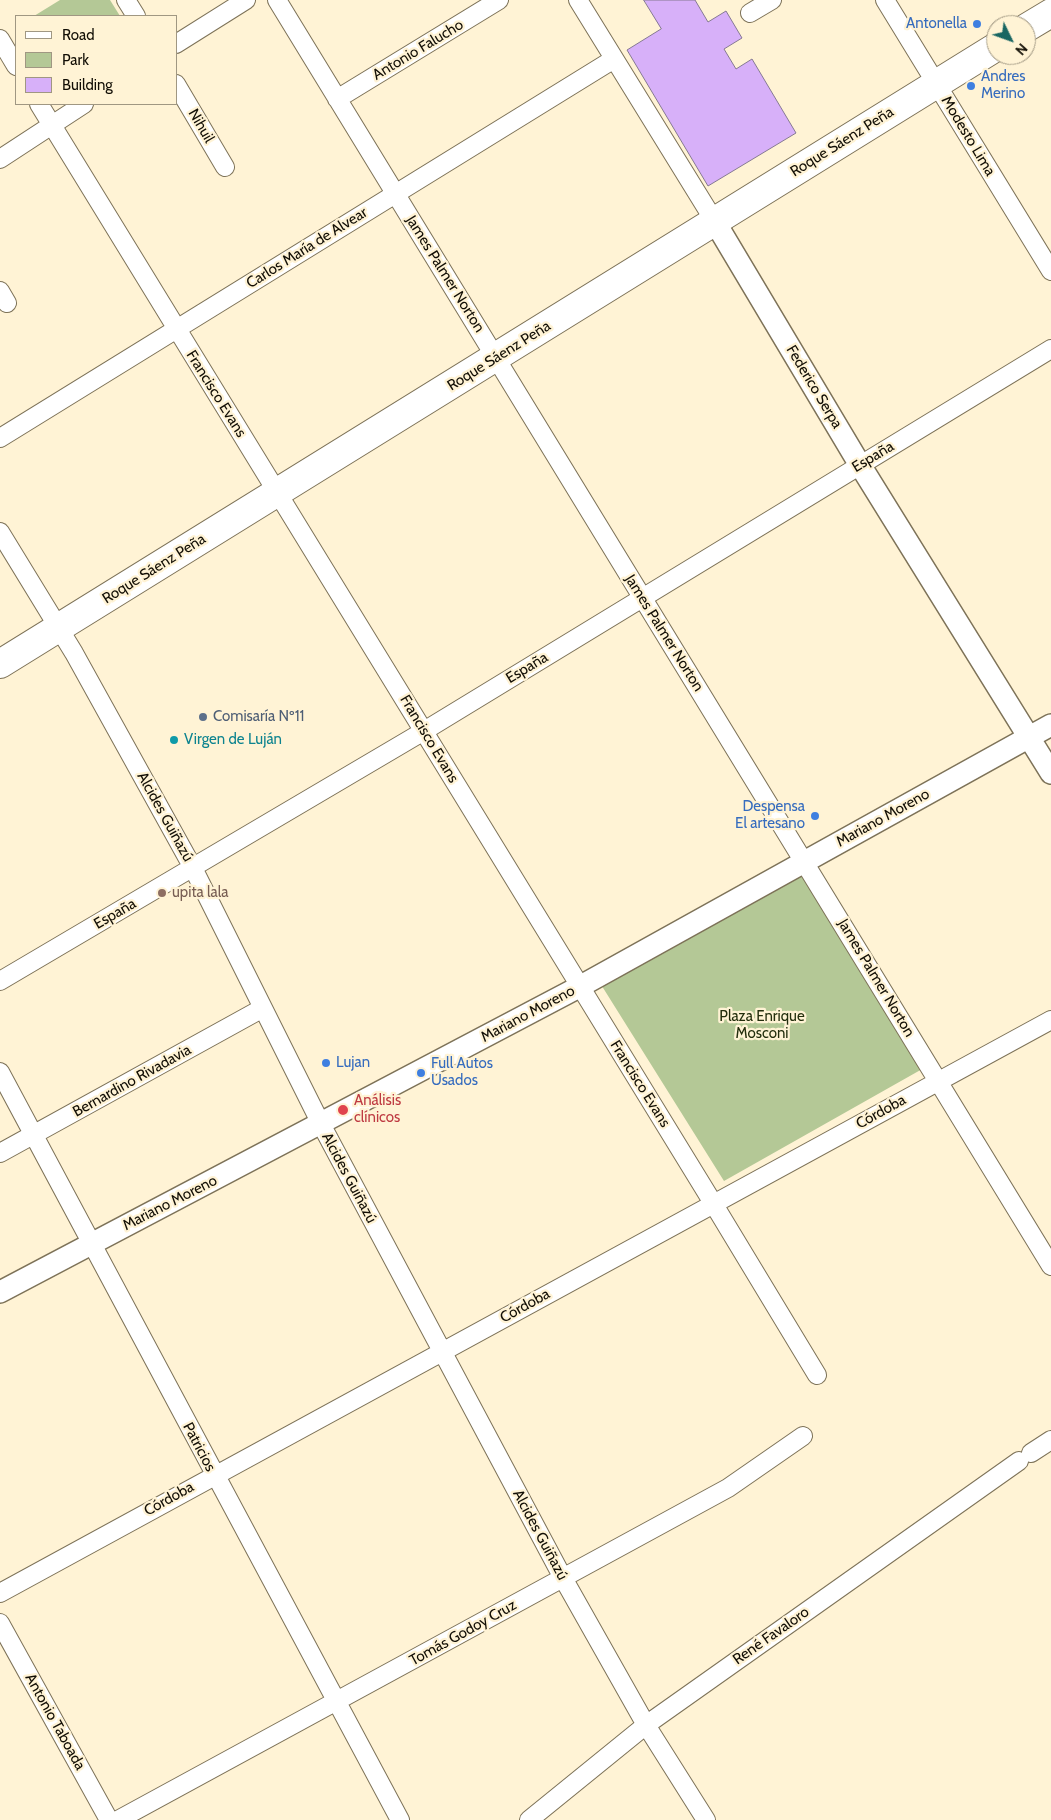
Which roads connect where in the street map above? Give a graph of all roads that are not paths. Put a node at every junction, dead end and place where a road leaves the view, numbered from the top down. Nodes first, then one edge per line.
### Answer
1 (126, 0) edge
2 (246, 0) edge
3 (277, 0) edge
4 (499, 0) edge
5 (578, 0) edge
6 (772, 0) edge
7 (885, 0) edge
8 (750, 13) dead end
9 (1051, 13) edge
10 (135, 15) edge
11 (1036, 22) edge
12 (0, 39) edge
13 (178, 43) edge
14 (986, 53) edge
15 (614, 59) junction
16 (15, 64) edge
17 (936, 84) junction
18 (178, 87) edge
19 (337, 99) junction
20 (40, 105) edge
21 (82, 105) edge
22 (52, 125) junction
23 (0, 158) edge
24 (225, 167) dead end
25 (395, 194) junction
26 (715, 222) junction
27 (1051, 271) edge
28 (176, 328) junction
29 (1051, 349) edge
30 (496, 357) junction
31 (0, 438) edge
32 (860, 465) junction
33 (277, 494) junction
34 (0, 532) edge
35 (642, 597) junction
36 (59, 628) junction
37 (0, 664) edge
38 (1051, 725) edge
39 (424, 731) junction
40 (1030, 738) junction
41 (1051, 773) edge
42 (804, 861) junction
43 (193, 868) junction
44 (0, 982) edge
45 (579, 987) junction
46 (263, 1008) junction
47 (1051, 1020) edge
48 (0, 1072) edge
49 (938, 1080) junction
50 (321, 1124) junction
51 (33, 1135) junction
52 (0, 1153) edge
53 (714, 1202) junction
54 (90, 1244) junction
55 (1049, 1257) edge
56 (0, 1292) edge
57 (442, 1352) junction
58 (817, 1375) dead end
59 (803, 1436) dead end
60 (1051, 1440) edge
61 (214, 1475) junction
62 (563, 1578) junction
63 (0, 1593) edge
64 (0, 1623) edge
65 (336, 1702) junction
66 (646, 1725) junction
67 (109, 1820) edge
68 (118, 1820) edge
69 (400, 1820) edge
70 (529, 1820) edge
71 (706, 1820) edge

1 - 10 street
2 - 13 street
3 - 19 street, James Palmer Norton
4 - 19 street, Antonio Falucho
5 - 15 street, Federico Serpa
6 - 8 street
7 - 17 street, Modesto Lima
9 - 11 main road
12 - 16 street
14 - 17 main road, Roque Sáenz Peña
15 - 25 street, Carlos María de Alvear
15 - 26 street, Federico Serpa
17 - 26 main road, Roque Sáenz Peña
17 - 27 street, Modesto Lima
18 - 24 street, Nihuil
19 - 25 street, James Palmer Norton
20 - 22 street, Francisco Evans
21 - 22 street
22 - 23 street
22 - 28 street, Francisco Evans
25 - 28 street, Carlos María de Alvear
25 - 30 street, James Palmer Norton
26 - 30 main road, Roque Sáenz Peña
26 - 32 street, Federico Serpa
28 - 31 street, Carlos María de Alvear
28 - 33 street, Francisco Evans
29 - 32 street, España
30 - 33 main road, Roque Sáenz Peña
30 - 35 street, James Palmer Norton
32 - 35 street, España
32 - 40 street, Federico Serpa
33 - 36 main road, Roque Sáenz Peña
33 - 39 street, Francisco Evans
34 - 36 street, Alcides Guiñazú
35 - 39 street, España
35 - 42 street, James Palmer Norton
36 - 37 main road, Roque Sáenz Peña
36 - 43 street, Alcides Guiñazú
38 - 40 street, Mariano Moreno
39 - 43 street, España
39 - 45 street, Francisco Evans
40 - 41 street, Federico Serpa
40 - 42 street, Mariano Moreno
42 - 45 street, Mariano Moreno
42 - 49 street, James Palmer Norton
43 - 44 street, España
43 - 46 street, Alcides Guiñazú
45 - 50 street, Mariano Moreno
45 - 53 street, Francisco Evans
46 - 50 street, Alcides Guiñazú
46 - 51 street, Bernardino Rivadavia
47 - 49 street, Córdoba
48 - 51 street, Patricios
49 - 53 street, Córdoba
49 - 55 street, James Palmer Norton
50 - 54 street, Mariano Moreno
50 - 57 street, Alcides Guiñazú
51 - 52 street, Bernardino Rivadavia
51 - 54 street, Patricios
53 - 57 street, Córdoba
53 - 58 street, Francisco Evans
54 - 56 street, Mariano Moreno
54 - 61 street, Patricios
57 - 61 street, Córdoba
57 - 62 street, Alcides Guiñazú
59 - 62 street, Tomás Godoy Cruz
60 - 66 street, René Favaloro
61 - 63 street, Córdoba
61 - 65 street, Patricios
62 - 65 street, Tomás Godoy Cruz
62 - 66 street, Alcides Guiñazú
64 - 67 street, Antonio Taboada
65 - 68 street, Tomás Godoy Cruz
65 - 69 street, Patricios
66 - 70 street, René Favaloro
66 - 71 street, Alcides Guiñazú

